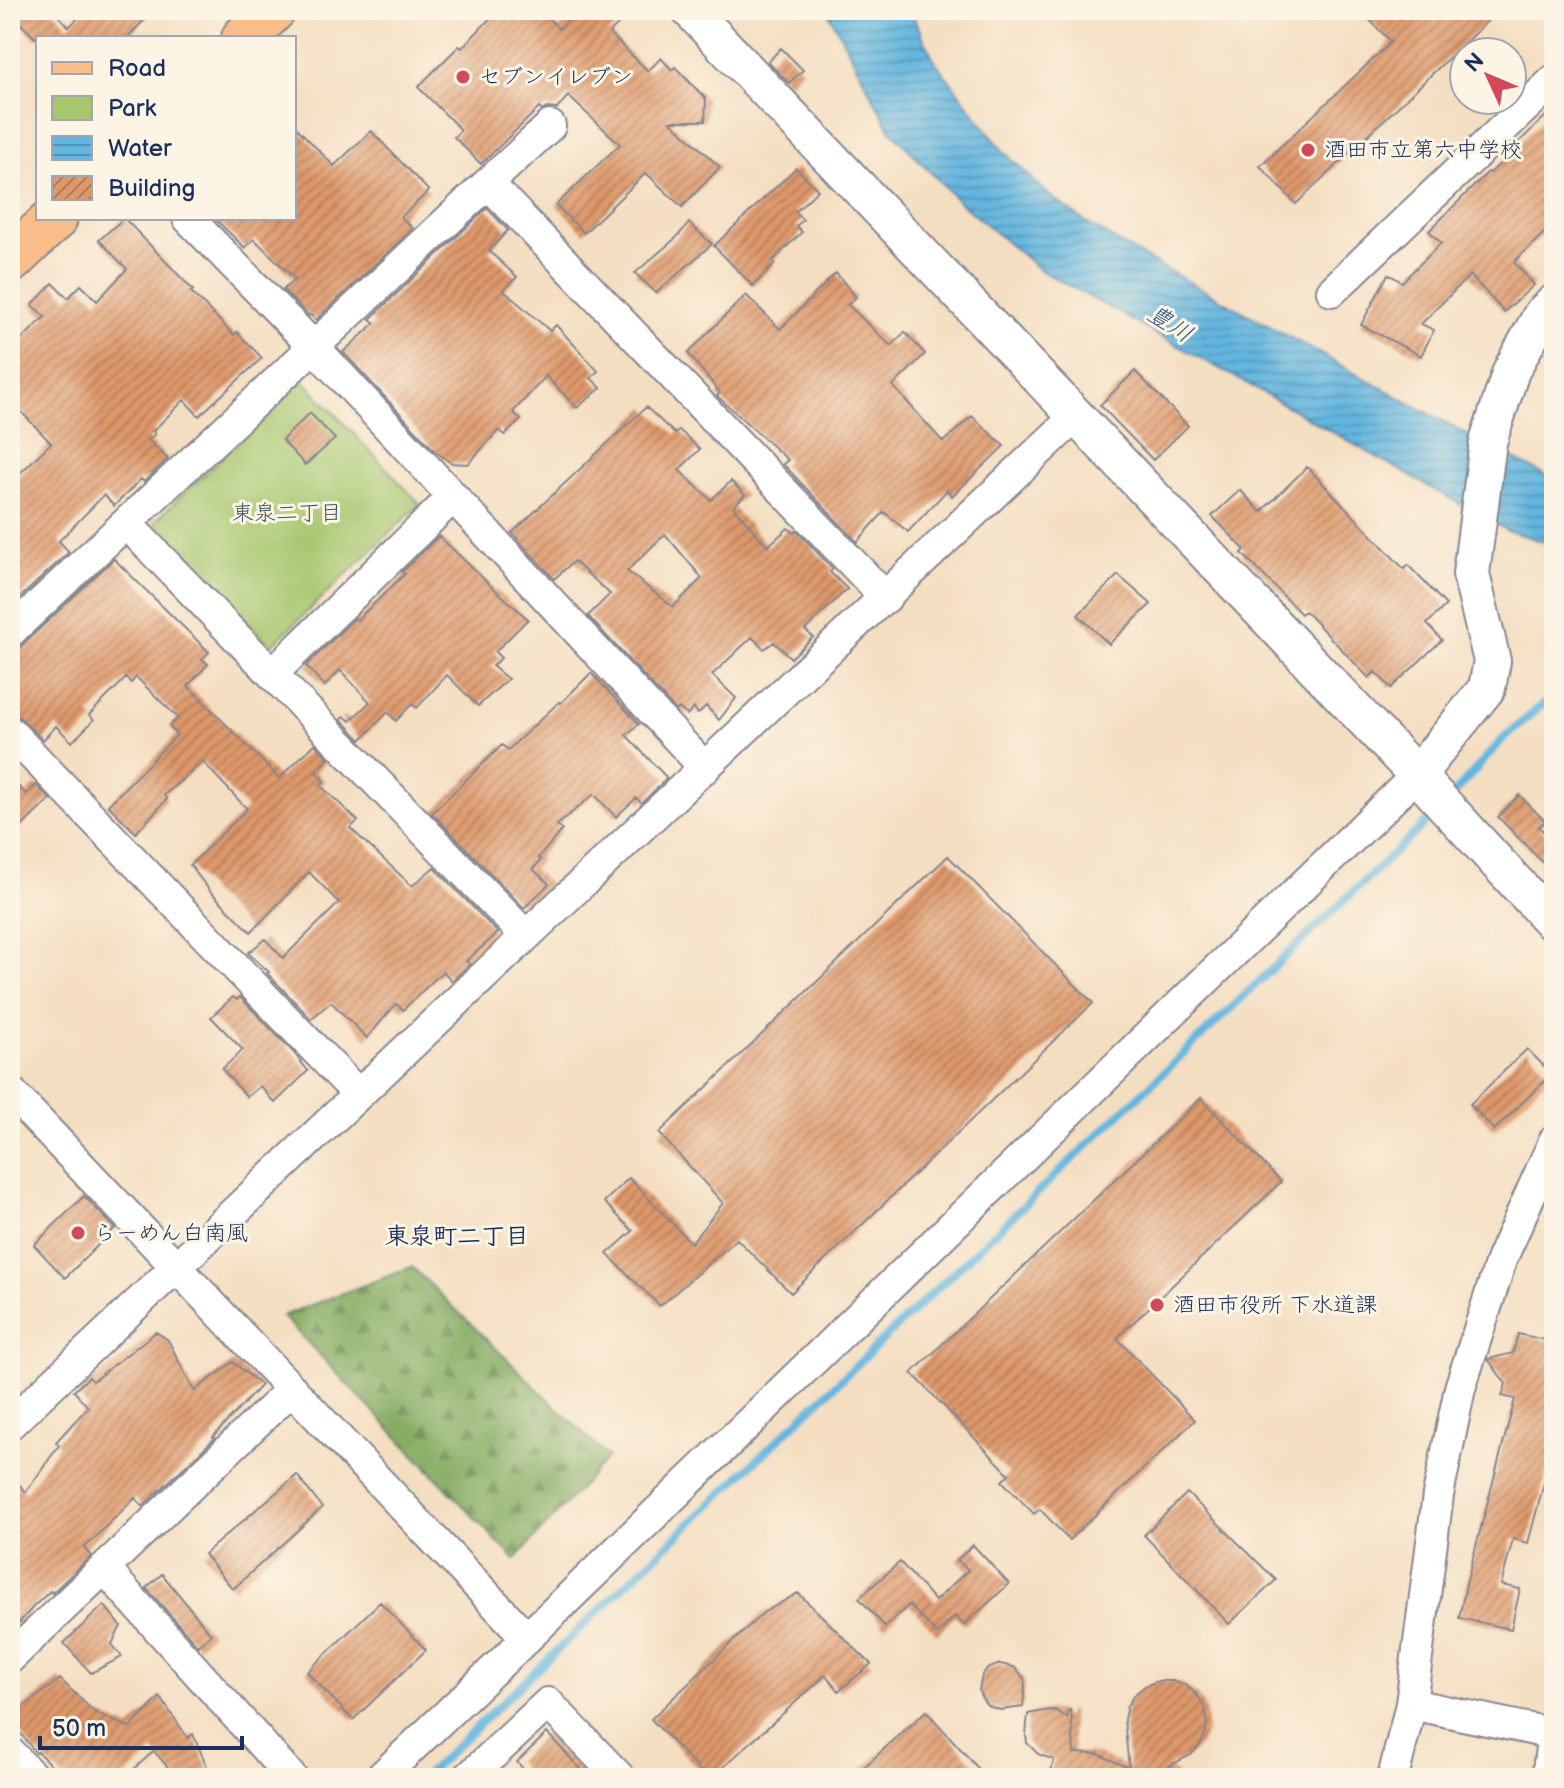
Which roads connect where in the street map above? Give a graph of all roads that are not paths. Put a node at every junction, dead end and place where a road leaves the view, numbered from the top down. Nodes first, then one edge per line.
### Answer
1 (273, 10) edge
2 (690, 10) edge
3 (246, 36) edge
4 (1554, 80) edge
5 (550, 126) dead end
6 (488, 183) junction
7 (53, 220) edge
8 (190, 220) edge
9 (10, 261) edge
10 (1332, 291) dead end
11 (1554, 303) edge
12 (314, 347) junction
13 (1075, 417) junction
14 (453, 497) junction
15 (126, 523) junction
16 (886, 598) junction
17 (10, 632) edge
18 (272, 674) junction
19 (10, 732) edge
20 (705, 768) junction
21 (1417, 775) junction
22 (1554, 924) edge
23 (526, 936) junction
24 (10, 1091) edge
25 (358, 1094) junction
26 (1554, 1141) edge
27 (175, 1266) junction
28 (292, 1389) junction
29 (10, 1424) edge
30 (104, 1568) junction
31 (527, 1638) junction
32 (10, 1658) edge
33 (1411, 1704) junction
34 (1549, 1733) edge
35 (10, 1753) edge
36 (34, 1778) edge
37 (292, 1778) edge
38 (380, 1778) edge
39 (468, 1778) edge
40 (620, 1778) edge
41 (1393, 1778) edge
42 (1539, 1778) edge

1 - 3 main road
2 - 13 street
4 - 10 street
5 - 6 street
6 - 12 street
6 - 16 street
7 - 9 main road
8 - 12 street
11 - 21 street
12 - 14 street
12 - 15 street
13 - 16 street
13 - 21 street
14 - 18 street
14 - 20 street
15 - 17 street
15 - 18 street
16 - 20 street
18 - 23 street
19 - 25 street
20 - 23 street
21 - 22 street
21 - 31 street
23 - 25 street
24 - 27 street
25 - 27 street
26 - 33 street
27 - 28 street
27 - 29 street
28 - 30 street
28 - 31 street
30 - 32 street
30 - 37 street
31 - 38 street
33 - 34 street
33 - 41 street
34 - 42 lane
35 - 36 street
39 - 40 street

